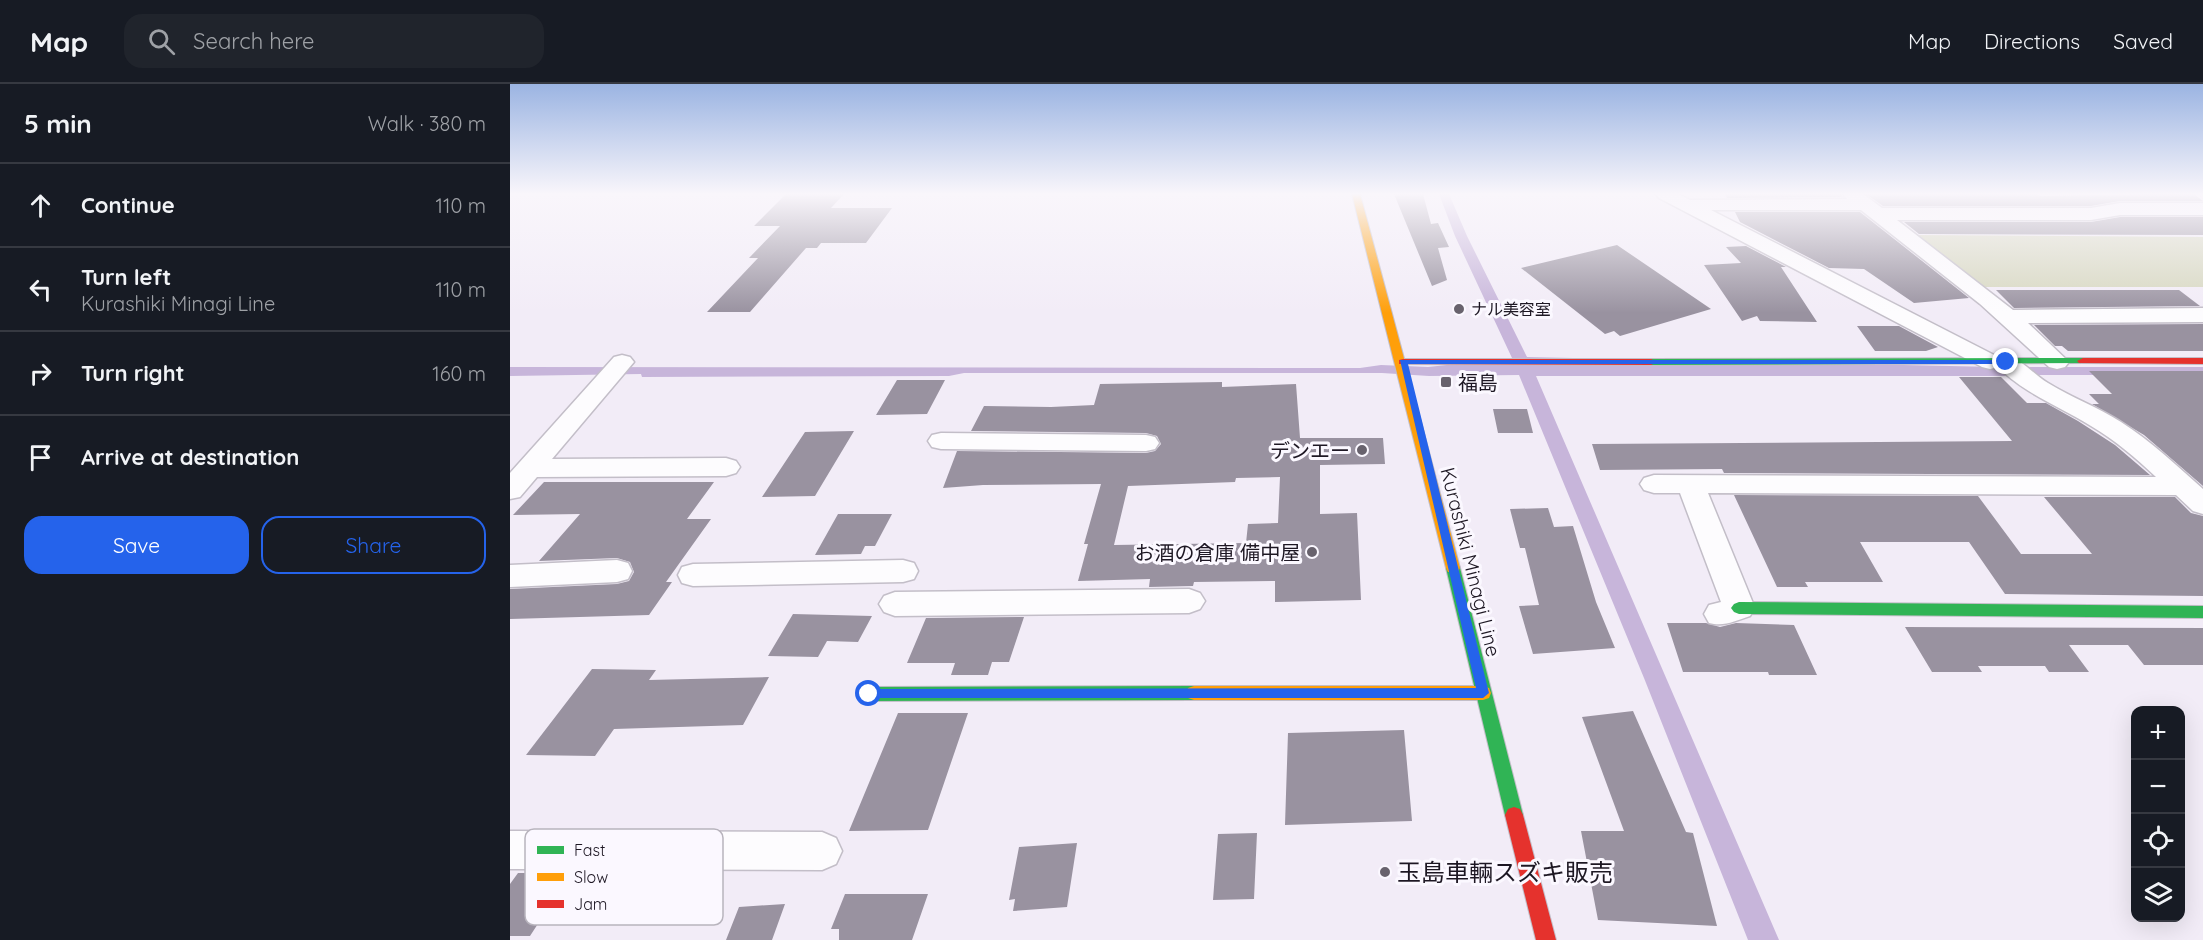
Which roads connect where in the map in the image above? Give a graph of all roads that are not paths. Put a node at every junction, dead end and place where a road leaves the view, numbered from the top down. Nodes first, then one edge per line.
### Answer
1 (1367, 234) edge
2 (1743, 234) edge
3 (1903, 234) edge
4 (2203, 315) edge
5 (2007, 317) junction
6 (2203, 361) edge
7 (1403, 362) junction
8 (2057, 362) junction
9 (622, 363) dead end
10 (2007, 367) junction
11 (941, 441) dead end
12 (1146, 443) dead end
13 (726, 467) dead end
14 (529, 468) junction
15 (1654, 484) dead end
16 (1690, 484) junction
17 (510, 490) edge
18 (2193, 495) edge
19 (617, 571) dead end
20 (903, 571) dead end
21 (693, 575) dead end
22 (510, 576) edge
23 (1189, 601) dead end
24 (895, 604) dead end
25 (1729, 611) joint
26 (2203, 612) edge
27 (1483, 693) junction
28 (869, 694) dead end
29 (510, 850) edge
30 (525, 850) edge
31 (723, 851) edge
32 (822, 851) dead end
33 (1546, 940) edge

1 - 7 street, Kurashiki Minagi Line
2 - 10 street
3 - 5 street
4 - 5 street
5 - 8 street
6 - 8 street
7 - 10 street
7 - 27 street, Kurashiki Minagi Line
8 - 10 street
9 - 14 street
10 - 18 street
11 - 12 street
13 - 14 street
14 - 17 street
15 - 16 street
16 - 18 street
16 - 25 street
19 - 22 street
20 - 21 street
23 - 24 street
25 - 26 street
27 - 28 street
27 - 33 street, Kurashiki Minagi Line
29 - 30 street
31 - 32 street

